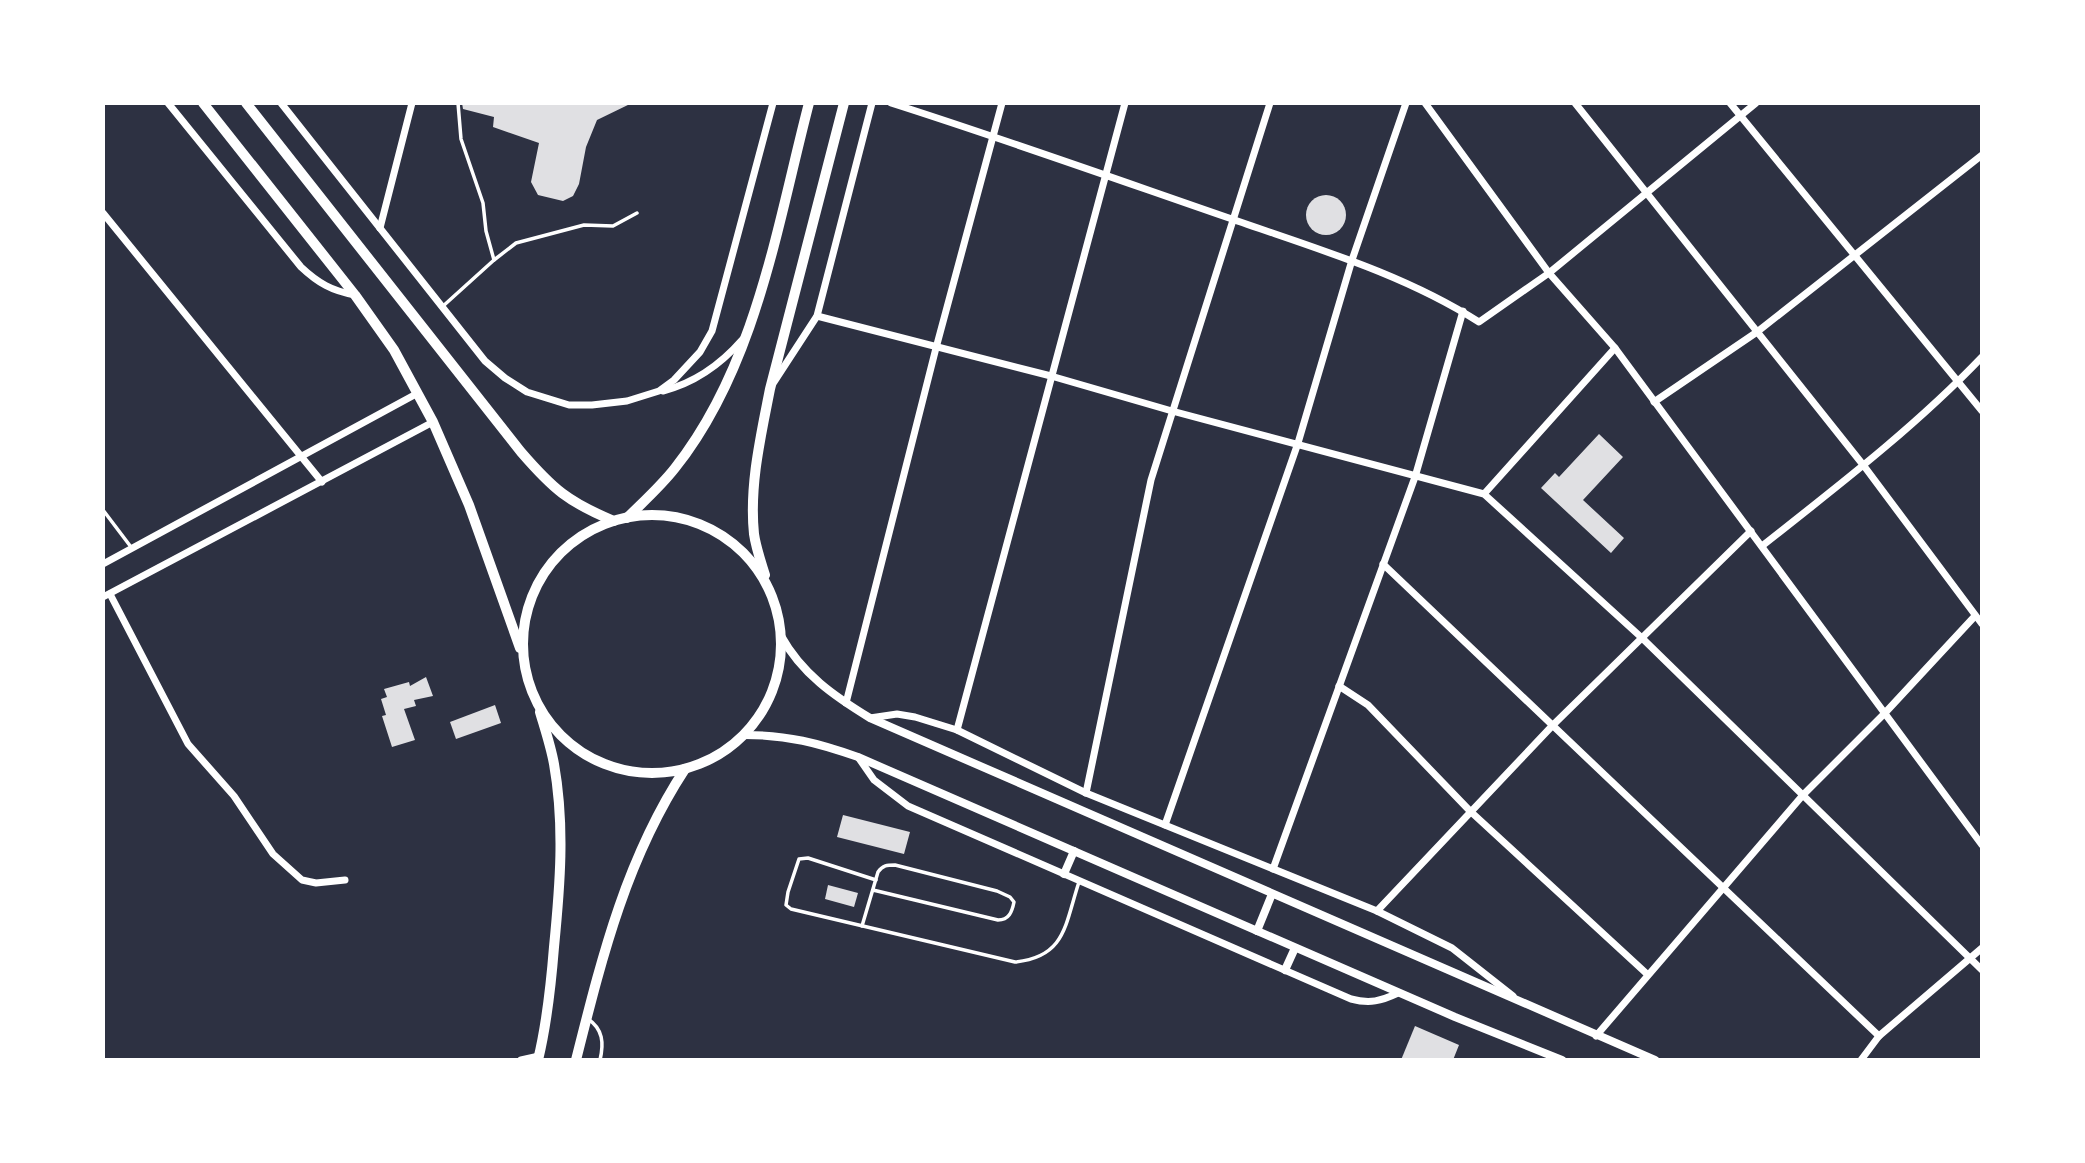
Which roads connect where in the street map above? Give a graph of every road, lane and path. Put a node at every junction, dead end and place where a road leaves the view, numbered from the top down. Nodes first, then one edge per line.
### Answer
1 (168, 103) edge
2 (203, 103) edge
3 (246, 103) edge
4 (281, 103) edge
5 (412, 103) edge
6 (458, 103) edge
7 (773, 103) edge
8 (809, 103) edge
9 (844, 103) edge
10 (872, 103) edge
11 (891, 103) edge
12 (1002, 103) edge
13 (1125, 103) edge
14 (1270, 103) edge
15 (1406, 103) edge
16 (1425, 103) edge
17 (1575, 103) edge
18 (1730, 103) edge
19 (1756, 103) edge
20 (1740, 116) junction
21 (994, 136) junction
22 (1982, 155) edge
23 (1105, 175) junction
24 (1647, 193) junction
25 (637, 213) dead end
26 (104, 214) edge
27 (1233, 219) junction
28 (380, 228) junction
29 (1854, 255) junction
30 (494, 260) junction
31 (1352, 260) junction
32 (1549, 273) junction
33 (355, 295) junction
34 (442, 307) junction
35 (1463, 312) junction
36 (817, 316) junction
37 (1758, 332) junction
38 (747, 334) junction
39 (936, 348) junction
40 (1615, 348) junction
41 (1982, 357) edge
42 (1051, 376) junction
43 (1958, 382) junction
44 (770, 389) junction
45 (659, 391) junction
46 (418, 393) junction
47 (1654, 402) junction
48 (1172, 411) junction
49 (1982, 411) edge
50 (433, 422) junction
51 (1298, 443) junction
52 (303, 456) junction
53 (1864, 466) junction
54 (1415, 477) junction
55 (322, 482) junction
56 (1484, 494) junction
57 (103, 510) edge
58 (627, 518) junction
59 (614, 521) junction
60 (1751, 531) junction
61 (1762, 546) junction
62 (132, 548) junction
63 (103, 564) edge
64 (1383, 564) junction
65 (770, 593) junction
66 (107, 596) edge
67 (1975, 616) junction
68 (1982, 624) edge
69 (781, 636) junction
70 (1642, 638) junction
71 (525, 666) junction
72 (1339, 686) junction
73 (537, 702) junction
74 (846, 703) junction
75 (1884, 714) junction
76 (870, 718) junction
77 (1553, 725) junction
78 (957, 730) junction
79 (745, 735) junction
80 (858, 757) junction
81 (685, 769) junction
82 (1086, 793) junction
83 (1803, 795) junction
84 (1470, 811) junction
85 (1165, 825) junction
86 (1982, 845) edge
87 (1074, 851) junction
88 (1273, 869) junction
89 (1064, 874) junction
90 (345, 880) dead end
91 (876, 880) junction
92 (1080, 880) junction
93 (1723, 886) junction
94 (873, 890) junction
95 (1272, 894) junction
96 (1377, 911) junction
97 (862, 927) junction
98 (1257, 931) junction
99 (1295, 948) junction
100 (1982, 948) edge
101 (1968, 958) junction
102 (1285, 970) junction
103 (1982, 970) edge
104 (1647, 974) junction
105 (1398, 993) junction
106 (1522, 1003) junction
107 (586, 1018) junction
108 (1596, 1036) junction
109 (1879, 1036) junction
110 (539, 1058) edge
111 (521, 1060) edge
112 (576, 1060) edge
113 (600, 1060) edge
114 (1562, 1060) edge
115 (1655, 1060) edge
116 (1861, 1060) edge

1 - 33 street
2 - 33 main road
3 - 59 main road
4 - 28 street
5 - 28 street
6 - 30 lane
7 - 45 street
8 - 38 main road
9 - 44 main road
10 - 36 street
11 - 21 street
12 - 21 street
13 - 23 street
14 - 27 street
15 - 31 street
16 - 32 street
17 - 24 street
18 - 20 street
19 - 20 street
20 - 24 street
20 - 29 street
21 - 23 street
21 - 39 street
22 - 29 street
23 - 27 street
23 - 42 street
24 - 32 street
24 - 37 street
25 - 30 lane
26 - 52 street
27 - 31 street
27 - 48 street
28 - 34 street
29 - 37 street
29 - 43 street
30 - 34 lane
31 - 35 street
31 - 51 street
32 - 35 street
32 - 40 street
33 - 46 main road
34 - 45 street
35 - 54 street
36 - 39 street
36 - 44 street
37 - 47 street
37 - 53 street
38 - 45 street
38 - 58 main road
39 - 42 street
39 - 74 street
40 - 47 street
40 - 56 street
41 - 43 street
42 - 48 street
42 - 78 street
43 - 49 street
43 - 53 street
44 - 65 main road
46 - 50 main road
46 - 52 street
47 - 60 street
48 - 51 street
48 - 82 street
50 - 55 street
50 - 71 main road
51 - 54 street
51 - 85 street
52 - 55 street
52 - 62 street
53 - 61 street
53 - 67 street
54 - 56 street
54 - 64 street
55 - 66 street
56 - 70 street
57 - 62 lane
58 - 59 main road
58 - 65 main road
59 - 71 main road
60 - 61 street
60 - 70 street
61 - 75 street
62 - 63 street
64 - 72 street
64 - 77 street
65 - 69 main road
66 - 90 street
67 - 68 street
67 - 75 street
69 - 74 street
69 - 79 main road
70 - 77 street
70 - 83 street
71 - 73 main road
72 - 84 street
72 - 88 street
73 - 81 main road
73 - 110 main road
74 - 76 street
75 - 83 street
75 - 86 street
76 - 78 street
76 - 95 street
77 - 84 street
77 - 93 street
78 - 82 street
79 - 80 street
79 - 81 main road
80 - 87 street
80 - 89 street
81 - 107 main road
82 - 85 street
83 - 93 street
83 - 101 street
84 - 96 street
84 - 104 street
85 - 88 street
87 - 89 street
87 - 98 street
88 - 96 street
89 - 92 street
91 - 94 lane
91 - 94 lane
91 - 97 lane
92 - 97 lane
92 - 102 street
93 - 104 street
93 - 109 street
94 - 97 lane
95 - 98 street
95 - 106 street
96 - 106 street
98 - 99 street
99 - 102 street
99 - 105 street
100 - 101 street
101 - 103 street
101 - 109 street
102 - 105 street
104 - 108 street
105 - 114 street
106 - 108 street
107 - 112 main road
107 - 113 lane
108 - 115 street
109 - 116 street
110 - 111 street

